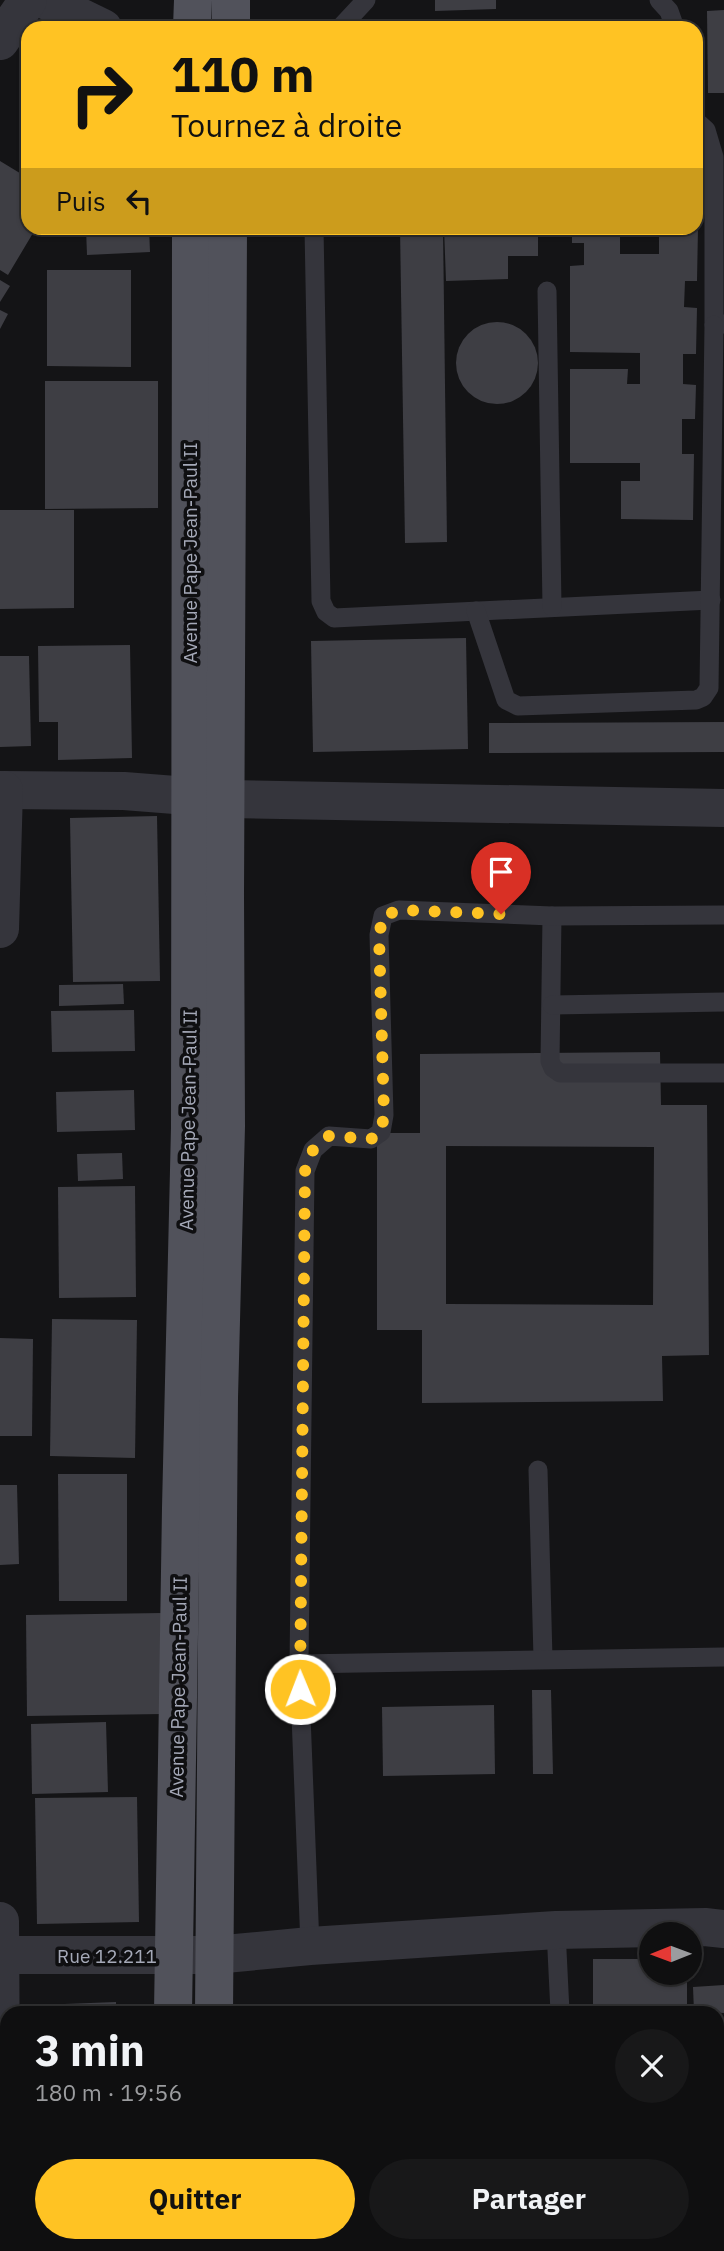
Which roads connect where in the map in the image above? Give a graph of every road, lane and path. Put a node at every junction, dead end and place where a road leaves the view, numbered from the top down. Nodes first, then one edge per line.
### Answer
1 (28, 0) edge
2 (45, 0) edge
3 (193, 0) edge
4 (231, 0) edge
5 (366, 0) edge
6 (659, 0) edge
7 (88, 21) edge
8 (192, 21) edge
9 (231, 21) edge
10 (346, 21) edge
11 (673, 21) edge
12 (0, 41) edge
13 (703, 127) edge
14 (191, 235) edge
15 (228, 235) edge
16 (314, 235) edge
17 (547, 291) dead end
18 (719, 324) edge
19 (711, 600) junction
20 (552, 607) junction
21 (475, 611) junction
22 (718, 624) edge
23 (2, 790) edge
24 (189, 796) junction
25 (226, 799) junction
26 (724, 808) edge
27 (724, 915) edge
28 (552, 916) junction
29 (0, 929) edge
30 (724, 1002) edge
31 (552, 1005) junction
32 (724, 1073) edge
33 (538, 1470) dead end
34 (724, 1657) edge
35 (543, 1658) junction
36 (299, 1664) junction
37 (0, 1921) edge
38 (724, 1929) edge
39 (556, 1930) junction
40 (310, 1946) junction
41 (0, 1955) edge
42 (214, 1955) junction
43 (174, 1956) junction
44 (0, 2006) edge
45 (173, 2006) edge
46 (214, 2006) edge
47 (560, 2006) edge

1 - 12 street
2 - 7 street
3 - 8 main road
4 - 9 main road
5 - 10 lane
6 - 11 lane
13 - 18 lane
14 - 24 main road, Avenue Pape Jean-Paul II
15 - 25 main road, Avenue Pape Jean-Paul II
16 - 21 lane
17 - 20 lane
18 - 19 lane
19 - 20 lane
19 - 22 lane
20 - 21 lane
21 - 22 lane
23 - 24 street
23 - 29 street
24 - 25 street
24 - 43 main road, Avenue Pape Jean-Paul II
25 - 26 street
25 - 42 main road, Avenue Pape Jean-Paul II
27 - 28 lane
28 - 31 lane
28 - 36 lane
30 - 31 lane
31 - 32 lane
33 - 35 lane
34 - 35 lane
35 - 36 lane
36 - 40 lane
37 - 41 street
38 - 39 street, Rue 12.211
39 - 40 street, Rue 12.211
39 - 47 lane
40 - 42 street, Rue 12.211
41 - 43 street, Rue 12.211
41 - 44 street
42 - 43 street, Rue 12.211
42 - 46 main road, Avenue Pape Jean-Paul II
43 - 45 main road, Avenue Pape Jean-Paul II

